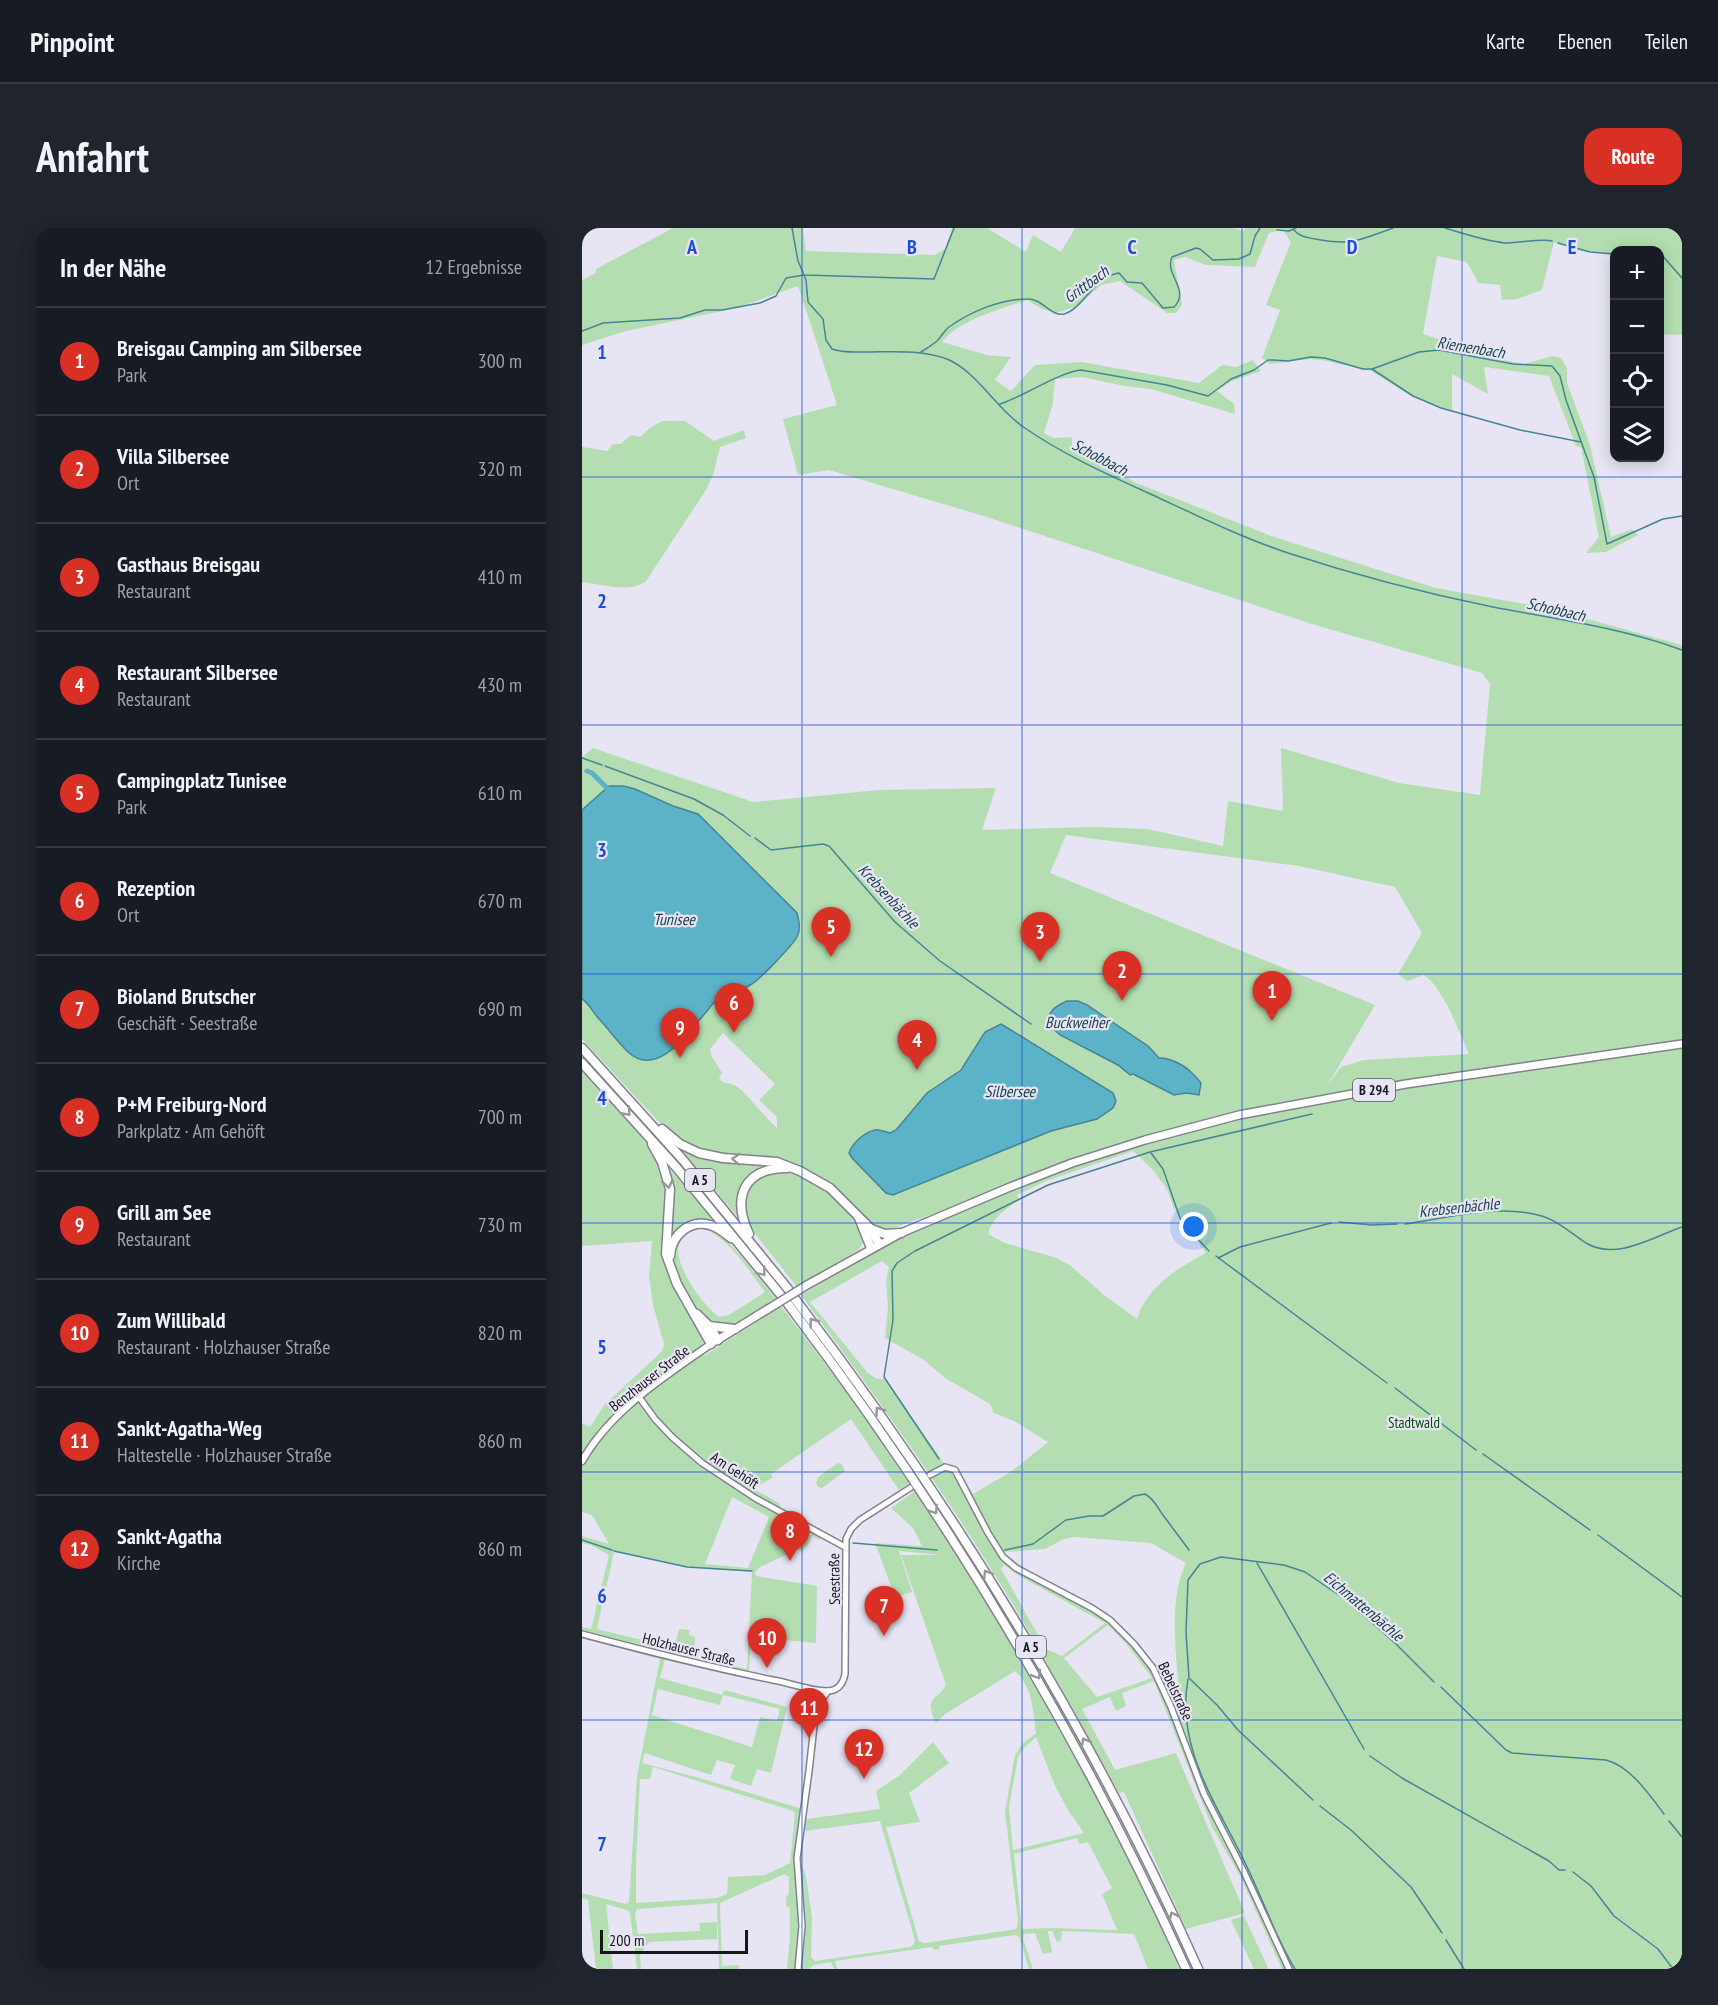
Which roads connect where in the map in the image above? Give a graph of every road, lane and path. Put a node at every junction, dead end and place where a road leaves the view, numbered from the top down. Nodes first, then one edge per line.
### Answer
1 (1682, 1044) edge
2 (582, 1048) edge
3 (582, 1063) edge
4 (643, 1114) junction
5 (644, 1131) junction
6 (793, 1168) junction
7 (858, 1218) junction
8 (871, 1229) junction
9 (901, 1233) junction
10 (875, 1246) junction
11 (756, 1247) junction
12 (744, 1249) junction
13 (669, 1265) junction
14 (788, 1289) dead end
15 (780, 1294) dead end
16 (693, 1310) junction
17 (709, 1326) junction
18 (735, 1329) junction
19 (715, 1342) junction
20 (639, 1397) junction
21 (582, 1461) edge
22 (930, 1475) tunnel mouth
23 (910, 1488) tunnel mouth
24 (846, 1539) junction
25 (836, 1541) junction
26 (845, 1547) junction
27 (582, 1634) edge
28 (806, 1688) junction
29 (828, 1691) junction
30 (816, 1708) junction
31 (1185, 1967) edge
32 (798, 1969) edge
33 (1198, 1969) edge
34 (1290, 1969) edge

1 - 9 main road, B 294
2 - 4 highway, A 5
3 -> 5 highway, A 5
6 -> 4 highway, A 5
4 - 11 highway, A 5
5 - 12 highway, A 5
5 -> 13 highway
6 - 7 highway
6 - 11 highway
7 - 8 highway
7 - 10 highway
8 - 9 highway
8 - 10 highway
9 - 10 main road, B 294
10 - 18 main road, B 294, bridge
11 - 14 highway, A 5
12 - 13 highway, A 5
12 -> 15 highway, A 5
13 - 16 highway
16 - 17 highway
16 - 19 highway
17 - 18 highway
17 - 19 highway
18 - 19 main road, B 294
19 - 20 main road, Benzhauser Straße
20 - 21 main road, Benzhauser Straße
20 - 25 street, Am Gehöft
22 - 34 street, Bebelstraße
23 - 24 street, Seestraße
24 - 25 street
24 - 26 street, Seestraße
25 - 26 street, Am Gehöft
26 - 29 street, Seestraße
27 - 28 street, Holzhauser Straße
28 - 29 street
28 - 30 street
29 - 30 street, Seestraße
30 - 32 street
33 -> 31 highway, A 5

